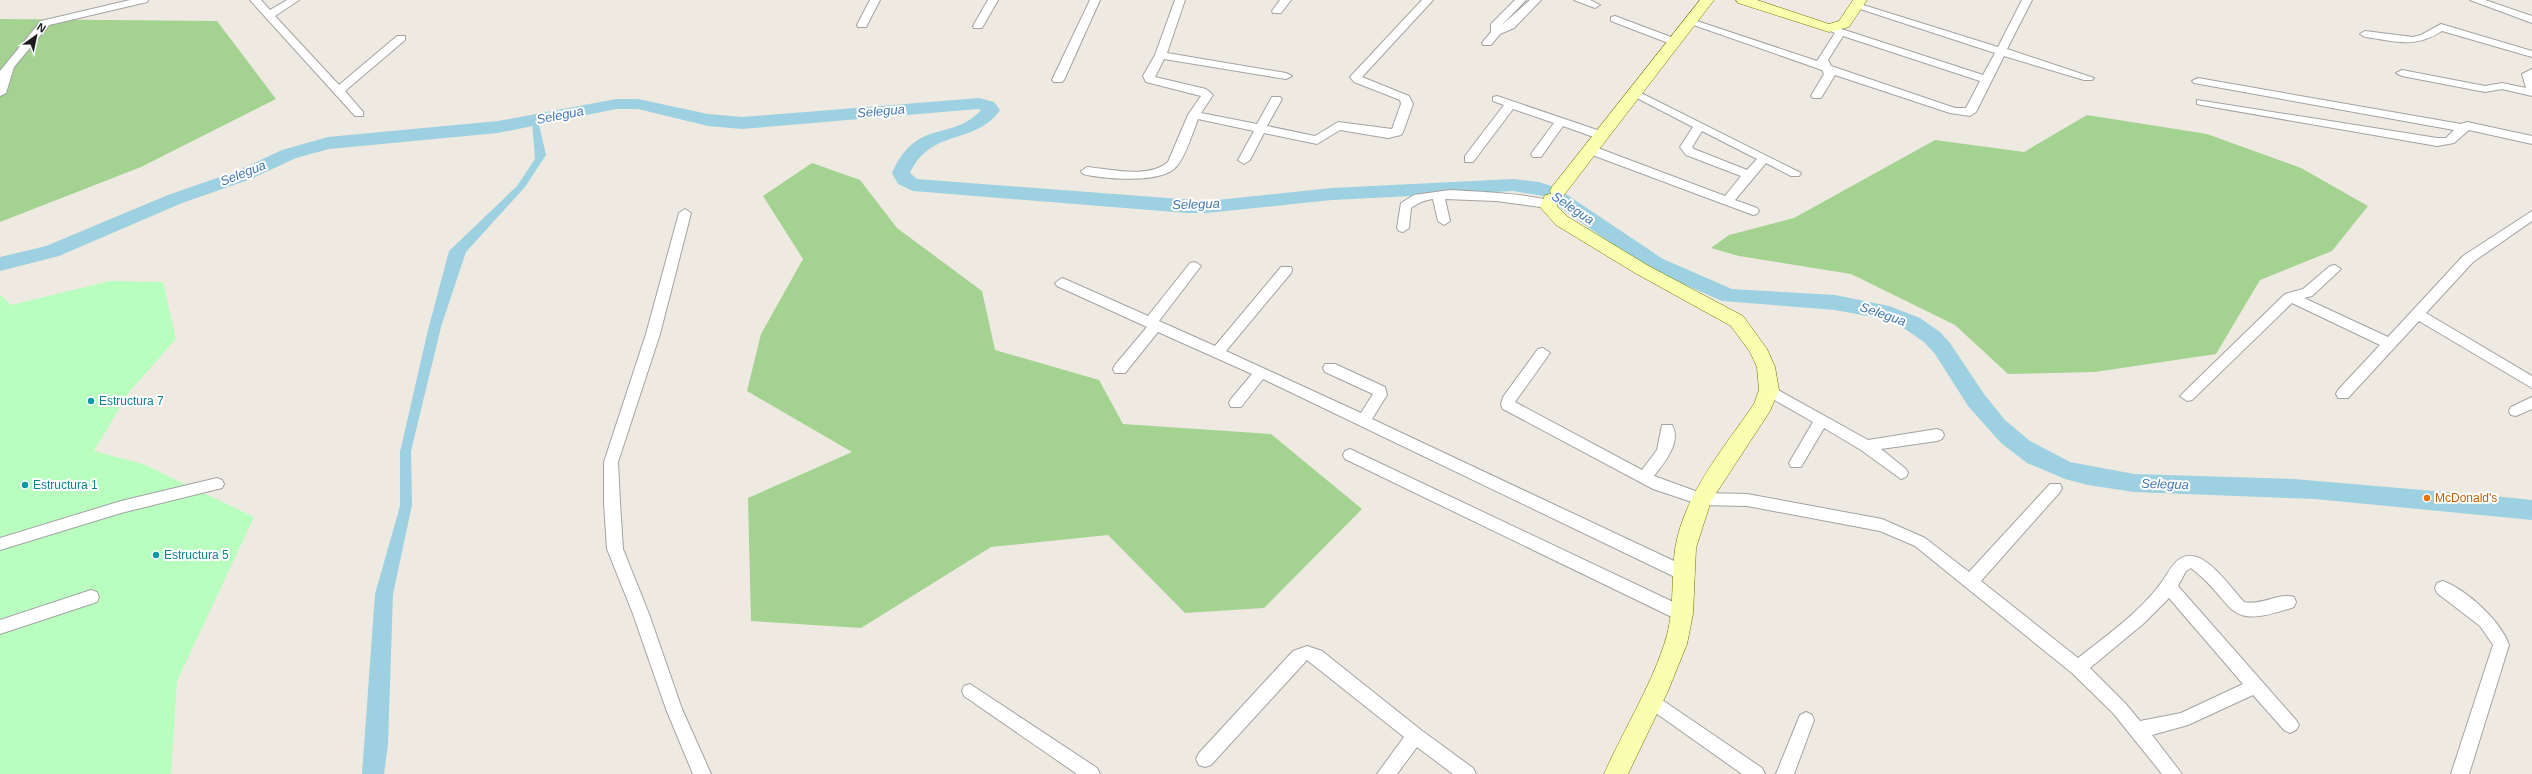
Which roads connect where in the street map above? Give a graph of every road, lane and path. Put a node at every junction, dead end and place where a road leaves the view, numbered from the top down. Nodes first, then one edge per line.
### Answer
1 (143, 0) edge
2 (255, 0) edge
3 (294, 0) edge
4 (875, 0) edge
5 (993, 0) edge
6 (1095, 0) edge
7 (1180, 0) edge
8 (1286, 0) edge
9 (1428, 0) edge
10 (1521, 0) edge
11 (1536, 0) edge
12 (1579, 0) edge
13 (1707, 0) edge
14 (1743, 0) edge
15 (2028, 0) edge
16 (2475, 0) edge
17 (1858, 3) edge
18 (1595, 5) dead end
19 (1277, 11) dead end
20 (269, 15) junction
21 (1615, 19) dead end
22 (2532, 20) edge
23 (1690, 22) junction
24 (862, 26) dead end
25 (978, 26) dead end
26 (1835, 30) junction
27 (1496, 32) junction
28 (2365, 34) dead end
29 (401, 38) dead end
30 (1675, 42) junction
31 (1487, 43) dead end
32 (2001, 52) junction
33 (2532, 54) edge
34 (1162, 55) junction
35 (12, 63) junction
36 (1827, 68) junction
37 (2532, 72) edge
38 (2402, 73) dead end
39 (1286, 76) dead end
40 (0, 78) edge
41 (2088, 78) dead end
42 (1058, 80) dead end
43 (1987, 80) junction
44 (2198, 81) dead end
45 (338, 91) junction
46 (2532, 92) edge
47 (0, 93) edge
48 (1635, 93) junction
49 (1817, 96) dead end
50 (1276, 99) dead end
51 (1497, 99) dead end
52 (2201, 102) dead end
53 (1511, 104) junction
54 (359, 114) dead end
55 (1194, 115) junction
56 (1561, 121) junction
57 (1700, 125) junction
58 (2462, 128) junction
59 (1259, 130) junction
60 (1602, 136) junction
61 (2532, 140) edge
62 (1591, 150) junction
63 (1537, 154) dead end
64 (1764, 158) junction
65 (1469, 159) dead end
66 (1244, 160) dead end
67 (1087, 171) dead end
68 (1795, 173) dead end
69 (1749, 175) junction
70 (1438, 196) junction
71 (1552, 198) junction
72 (1727, 201) junction
73 (1753, 211) dead end
74 (685, 213) dead end
75 (2532, 216) edge
76 (1444, 221) dead end
77 (1403, 228) dead end
78 (1195, 266) dead end
79 (2335, 269) dead end
80 (1286, 270) dead end
81 (1062, 283) dead end
82 (2290, 297) junction
83 (2418, 314) junction
84 (1153, 324) junction
85 (2390, 344) junction
86 (1217, 352) junction
87 (1543, 353) dead end
88 (1330, 368) dead end
89 (1120, 369) dead end
90 (1261, 372) junction
91 (2532, 383) edge
92 (1769, 390) junction
93 (2343, 394) dead end
94 (2187, 396) dead end
95 (2532, 402) edge
96 (1236, 403) dead end
97 (2516, 411) dead end
98 (1821, 420) junction
99 (1363, 421) junction
100 (1667, 428) dead end
101 (1937, 435) dead end
102 (1866, 446) junction
103 (1350, 455) dead end
104 (1796, 463) dead end
105 (1901, 473) dead end
106 (1644, 478) junction
107 (217, 484) dead end
108 (2055, 488) dead end
109 (1701, 499) junction
110 (0, 544) edge
111 (1683, 572) junction
112 (1970, 582) junction
113 (2169, 586) junction
114 (2443, 588) dead end
115 (91, 597) dead end
116 (2288, 602) dead end
117 (1682, 614) junction
118 (0, 627) edge
119 (2078, 668) junction
120 (2256, 686) junction
121 (970, 691) dead end
122 (1652, 701) junction
123 (1806, 720) dead end
124 (2290, 725) dead end
125 (2136, 729) junction
126 (1415, 736) junction
127 (1204, 759) dead end
128 (702, 774) edge
129 (1091, 774) edge
130 (1386, 774) edge
131 (1467, 774) edge
132 (1616, 774) edge
133 (1756, 774) edge
134 (1785, 774) edge
135 (2173, 774) edge
136 (2460, 774) edge

1 - 35 street
2 - 20 street
3 - 20 street
4 - 24 street
5 - 25 street
6 - 42 street
7 - 34 street
8 - 19 street
9 - 59 street
10 - 27 street
11 - 27 street
12 - 18 street
13 - 23 street
14 - 26 street
15 - 32 street
16 - 22 street
17 - 26 street
17 - 32 street
20 - 45 street
21 - 30 street
23 - 30 street
23 - 36 street
26 - 36 street
26 - 43 street
27 - 31 street
28 - 33 street
29 - 45 street
30 - 48 street
32 - 41 street
32 - 43 street
34 - 39 street
34 - 55 street
35 - 40 street
35 - 47 street
36 - 43 street
36 - 49 street
37 - 46 street
38 - 46 street
44 - 58 street
45 - 54 street
48 - 57 street
48 - 60 street
50 - 59 street
51 - 53 street
52 - 58 street
53 - 56 street
53 - 65 street
55 - 59 street
55 - 67 street
56 - 60 street
56 - 63 street
57 - 64 street
57 - 69 street
58 - 61 street
59 - 66 street
60 - 62 street
62 - 71 street
62 - 72 street
64 - 68 street
64 - 69 street
69 - 72 street
70 - 71 street
70 - 76 street
70 - 77 street
71 - 92 street
72 - 73 street
74 - 128 street
75 - 83 street
78 - 84 street
79 - 82 street
80 - 86 street
81 - 84 street
82 - 85 street
82 - 94 street
83 - 85 street
83 - 91 street
84 - 86 street
84 - 89 street
85 - 93 street
86 - 90 street
87 - 106 street
88 - 99 street
90 - 96 street
90 - 99 street
92 - 98 street
92 - 109 street
95 - 97 street
98 - 102 street
98 - 104 street
99 - 111 street
100 - 106 street
101 - 102 street
102 - 105 street
103 - 117 street
106 - 109 street
107 - 110 street
108 - 112 street
109 - 111 street
109 - 112 street
111 - 117 street
112 - 119 street
113 - 116 street
113 - 119 street
113 - 120 street
114 - 136 street
115 - 118 street
117 - 122 street
119 - 125 street
120 - 124 street
120 - 125 street
121 - 129 street
122 - 132 street
122 - 133 street
123 - 134 street
125 - 135 street
126 - 127 street
126 - 130 street
126 - 131 street

